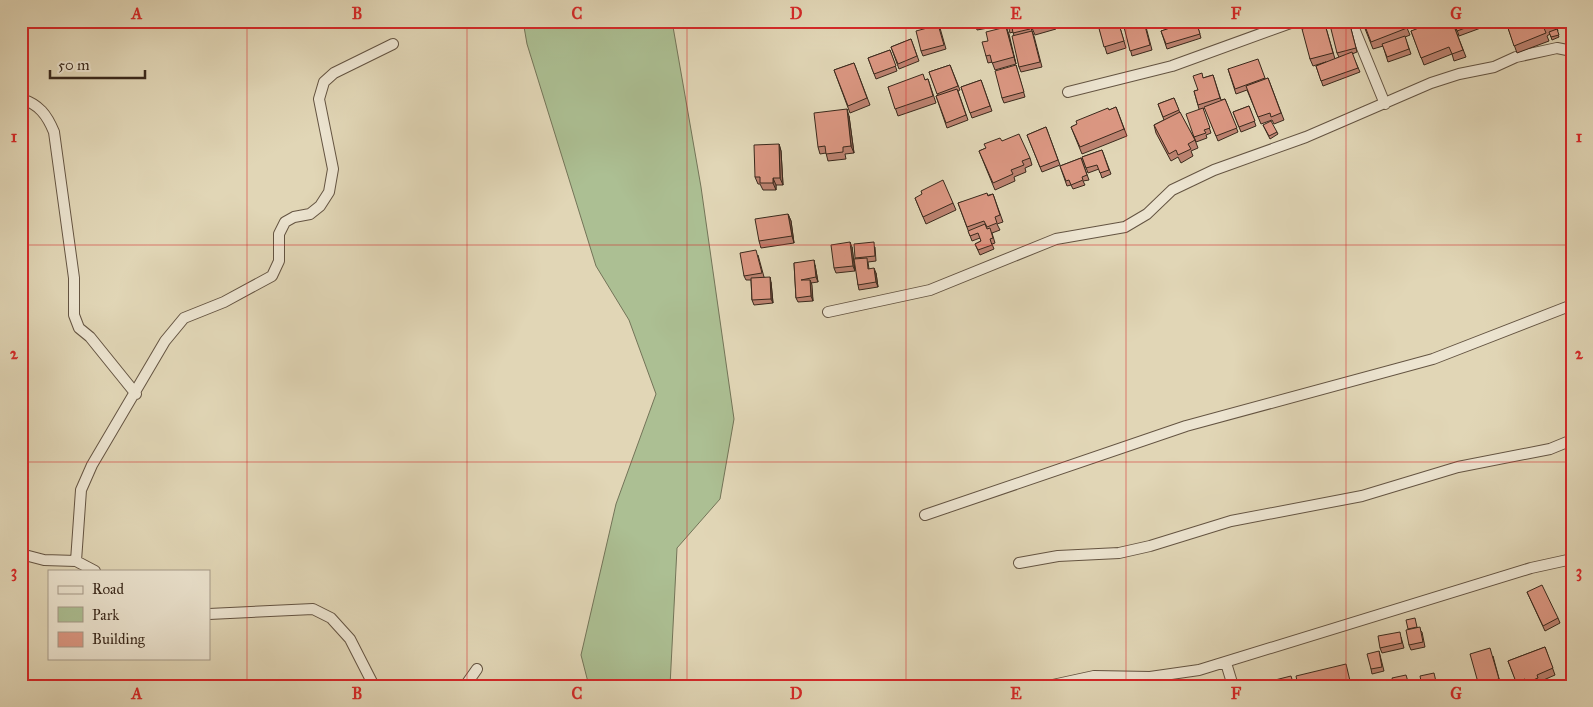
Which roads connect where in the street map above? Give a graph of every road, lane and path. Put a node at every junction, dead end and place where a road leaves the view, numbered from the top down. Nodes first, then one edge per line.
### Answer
1 (1296, 21) edge
2 (1352, 21) edge
3 (393, 44) dead end
4 (1572, 51) edge
5 (1068, 92) dead end
6 (21, 99) edge
7 (1385, 104) junction
8 (1572, 305) edge
9 (828, 312) dead end
10 (136, 394) junction
11 (1572, 440) edge
12 (925, 515) dead end
13 (21, 554) edge
14 (1572, 558) edge
15 (76, 561) junction
16 (1019, 563) dead end
17 (93, 570) edge
18 (210, 614) edge
19 (1226, 663) junction
20 (477, 669) dead end
21 (1096, 681) edge
22 (374, 686) edge
23 (465, 686) edge
24 (1048, 686) edge
25 (1233, 686) edge

1 - 5 street
2 - 7 street
3 - 10 street
4 - 7 street
6 - 10 street
7 - 9 street
8 - 12 street
10 - 15 street
11 - 16 street
13 - 15 street
14 - 19 street
15 - 17 street
18 - 22 street
19 - 21 street
19 - 25 street
20 - 23 street
21 - 24 street

